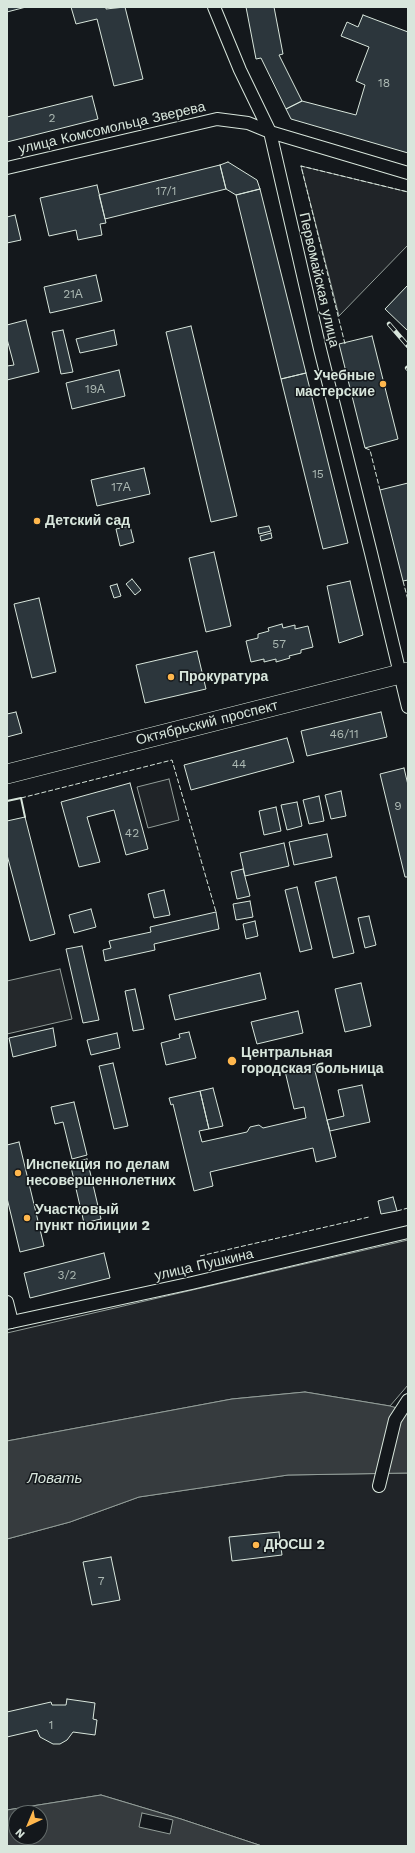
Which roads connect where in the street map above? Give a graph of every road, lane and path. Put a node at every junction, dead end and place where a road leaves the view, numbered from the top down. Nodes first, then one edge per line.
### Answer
1 (214, 7) edge
2 (270, 132) junction
3 (7, 168) edge
4 (408, 173) edge
5 (404, 673) edge
6 (408, 708) edge
7 (7, 774) edge
8 (408, 1232) edge
9 (7, 1302) edge
10 (10, 1323) edge
11 (408, 1400) edge
12 (379, 1486) dead end

1 - 2 street, Первомайская улица
2 - 3 street, улица Комсомольца Зверева
2 - 4 street, улица Комсомольца Зверева
2 - 5 street, Первомайская улица
5 - 6 street, Первомайская улица
5 - 7 main road, Октябрьский проспект
8 - 10 street, улица Пушкина
9 - 10 street
11 - 12 street

